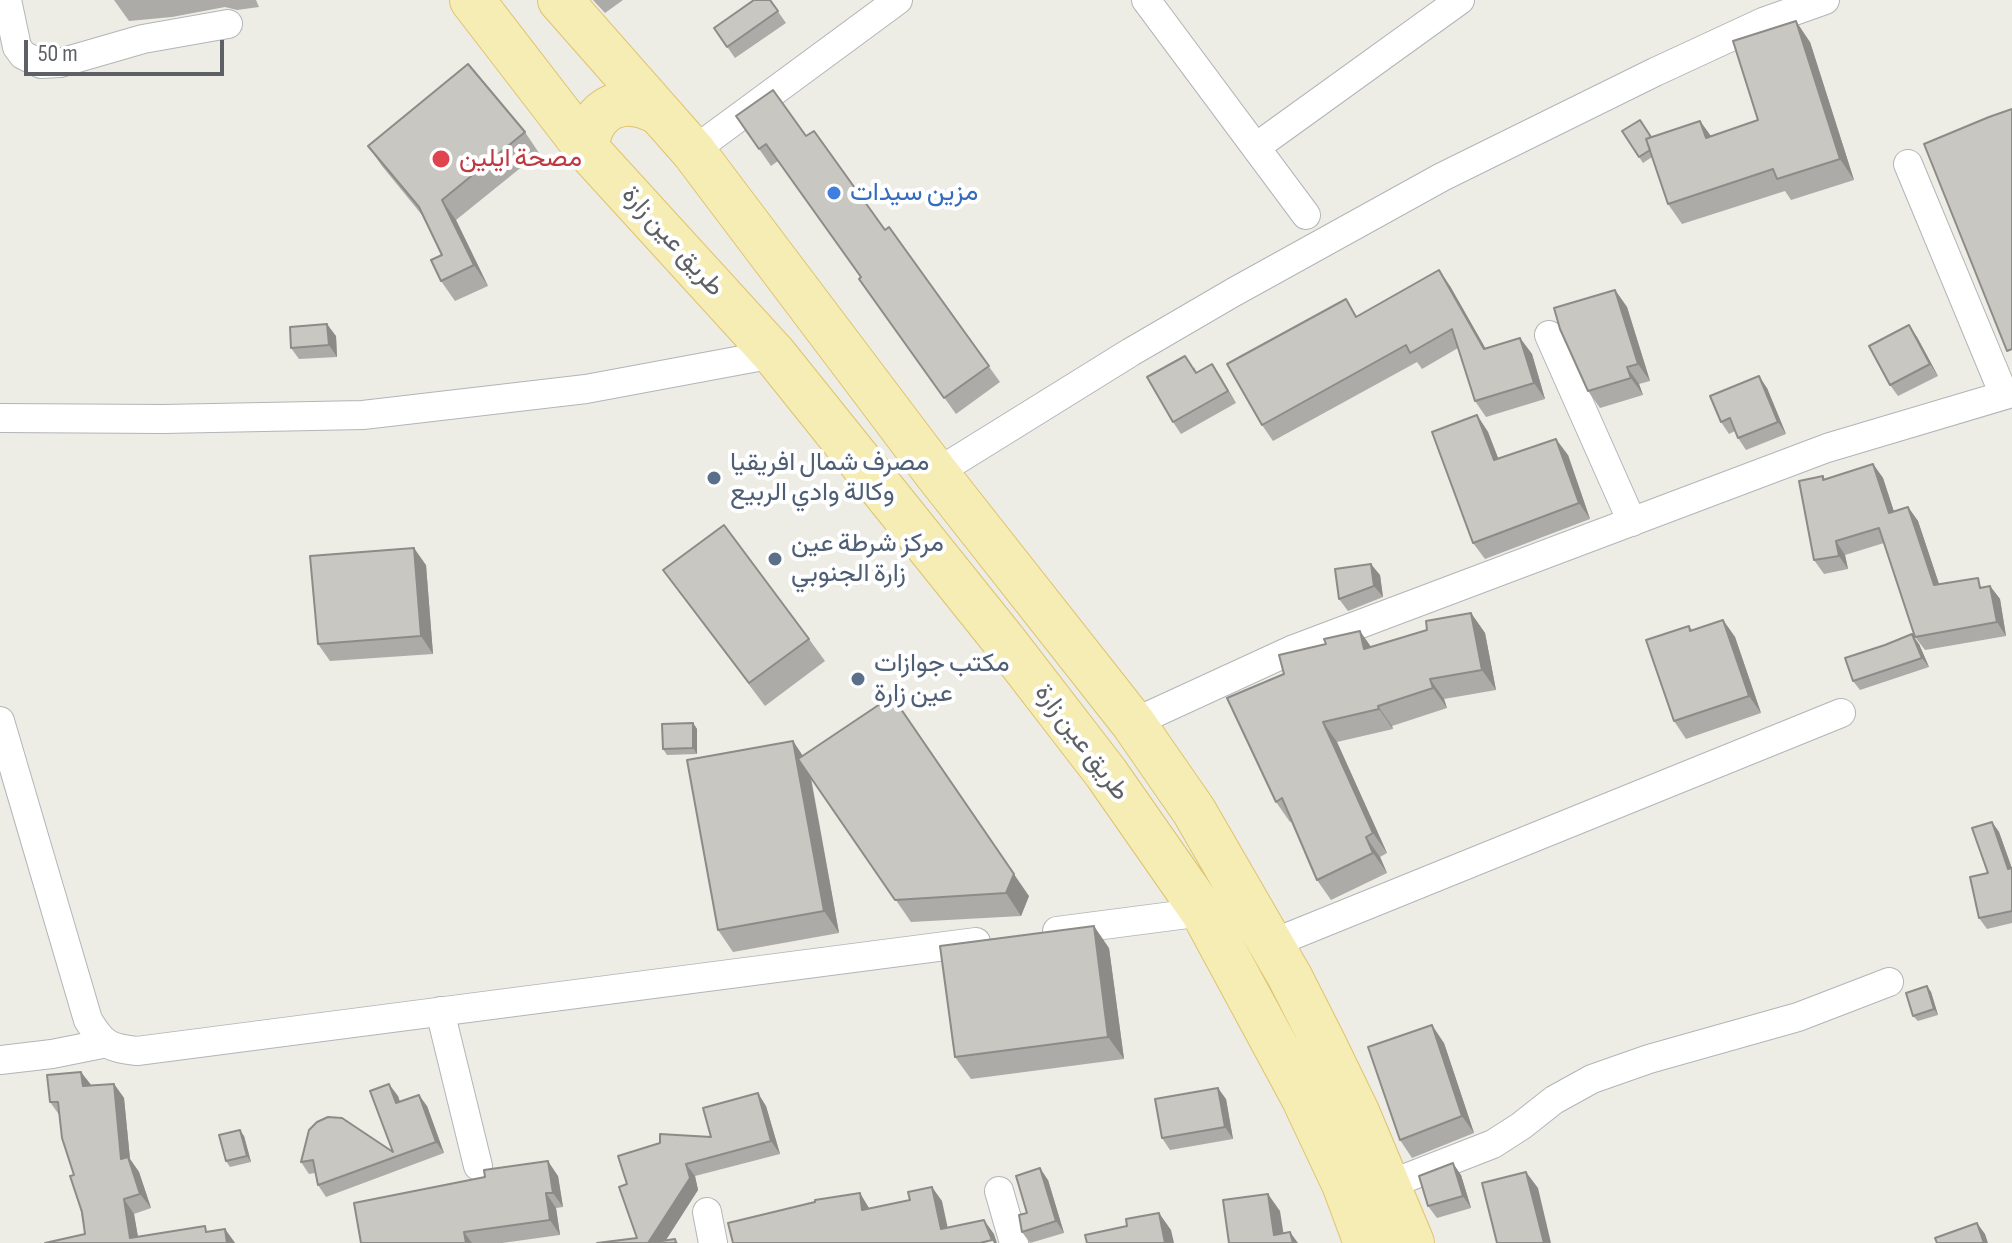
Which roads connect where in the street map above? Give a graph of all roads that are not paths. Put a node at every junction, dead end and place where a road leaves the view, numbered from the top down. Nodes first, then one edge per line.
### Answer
1 (7, 0) edge
2 (472, 0) edge
3 (560, 0) edge
4 (898, 0) edge
5 (1146, 0) edge
6 (1460, 0) edge
7 (1825, 0) edge
8 (228, 24) dead end
9 (659, 113) junction
10 (1256, 147) junction
11 (586, 148) junction
12 (693, 151) junction
13 (1908, 164) dead end
14 (1306, 215) dead end
15 (1549, 335) dead end
16 (774, 354) junction
17 (2008, 394) edge
18 (0, 418) edge
19 (936, 473) junction
20 (1632, 522) junction
21 (1841, 713) dead end
22 (0, 721) edge
23 (1133, 723) junction
24 (1203, 912) junction
25 (1032, 934) edge
26 (1000, 939) edge
27 (1271, 944) junction
28 (1889, 982) dead end
29 (440, 1011) junction
30 (107, 1043) junction
31 (0, 1060) edge
32 (478, 1166) dead end
33 (1388, 1185) junction
34 (999, 1191) dead end
35 (707, 1212) dead end
36 (713, 1243) edge
37 (1014, 1243) edge
38 (1366, 1243) edge
39 (1412, 1243) edge

1 - 8 street
2 - 11 main road, طريق عين زارة
3 - 9 main road, طريق عين زارة
4 - 12 street
5 - 10 street
6 - 10 street
7 - 19 street
9 - 11 main road
9 - 12 main road, طريق عين زارة
10 - 14 street
11 - 16 main road, طريق عين زارة
12 - 19 main road, طريق عين زارة
13 - 17 street
15 - 20 street
16 - 18 street
16 - 24 main road, طريق عين زارة
17 - 20 street
19 - 23 main road, طريق عين زارة
20 - 23 street
21 - 27 street
22 - 30 street
23 - 27 main road, طريق عين زارة
24 - 25 street
24 - 38 main road, طريق عين زارة
26 - 29 street
27 - 33 main road, طريق عين زارة
28 - 33 street
29 - 30 street
29 - 32 street
30 - 31 street
33 - 39 main road, طريق عين زارة
34 - 37 street
35 - 36 street

